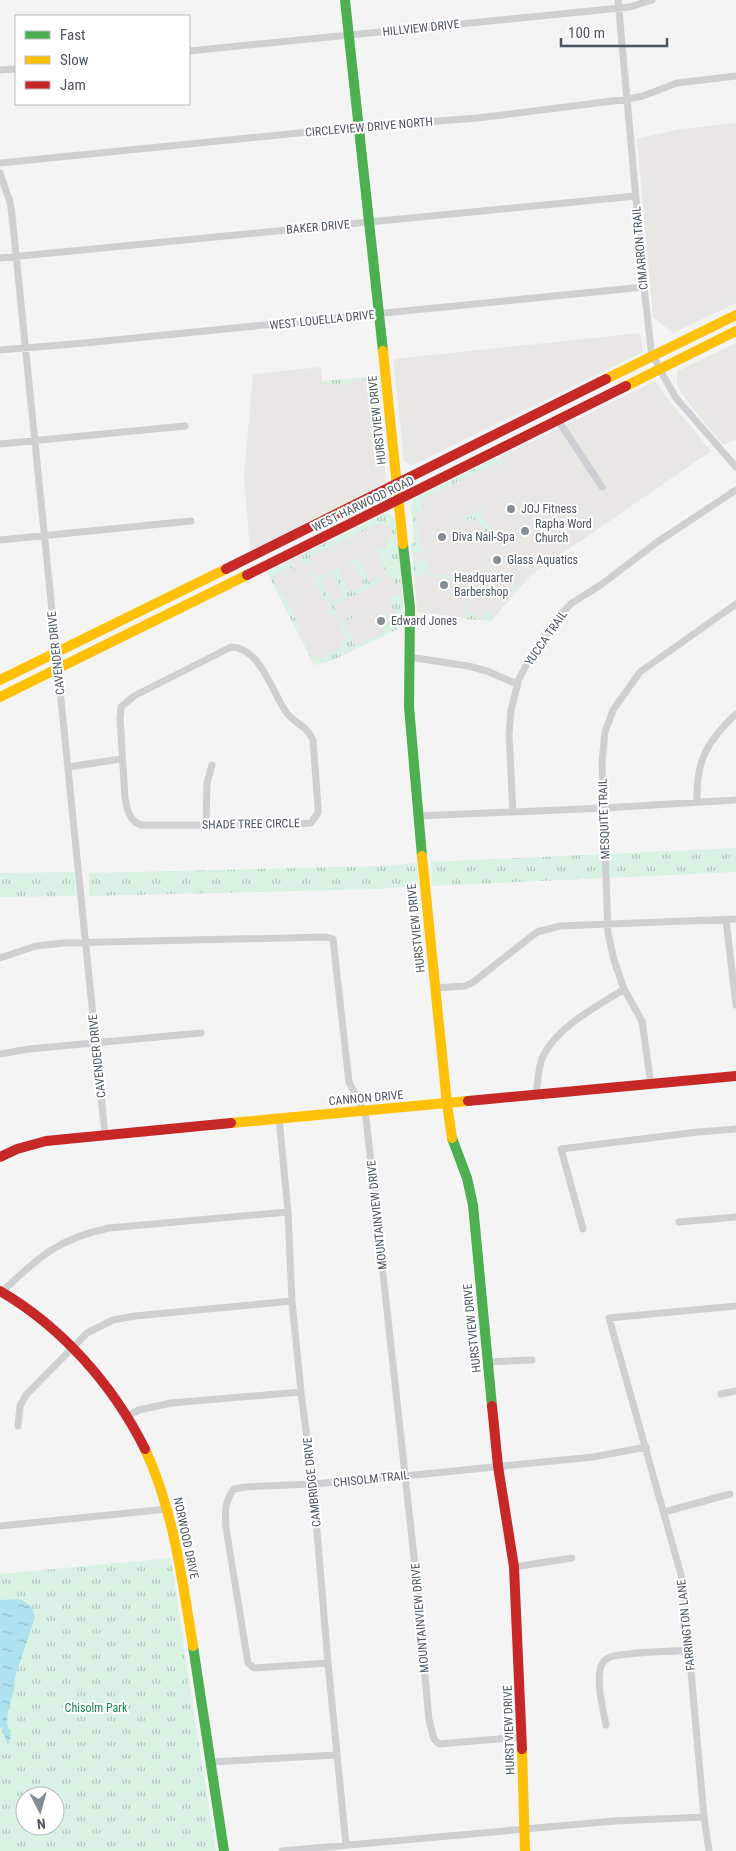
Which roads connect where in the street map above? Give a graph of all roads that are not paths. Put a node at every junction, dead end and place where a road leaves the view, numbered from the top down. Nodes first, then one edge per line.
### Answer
1 (345, 0) edge
2 (652, 0) edge
3 (619, 4) edge
4 (349, 35) junction
5 (190, 51) edge
6 (15, 69) edge
7 (0, 70) edge
8 (736, 76) edge
9 (628, 99) junction
10 (359, 127) junction
11 (0, 163) edge
12 (0, 173) edge
13 (636, 196) junction
14 (369, 222) junction
15 (17, 256) junction
16 (0, 258) edge
17 (644, 287) junction
18 (378, 314) junction
19 (736, 316) edge
20 (736, 332) edge
21 (26, 348) junction
22 (0, 350) edge
23 (653, 356) junction
24 (660, 370) junction
25 (558, 420) junction
26 (185, 426) dead end
27 (35, 442) junction
28 (0, 444) edge
29 (736, 467) edge
30 (396, 484) junction
31 (602, 487) dead end
32 (736, 490) edge
33 (398, 500) junction
34 (191, 521) dead end
35 (44, 535) junction
36 (0, 540) edge
37 (736, 604) edge
38 (56, 654) junction
39 (409, 657) junction
40 (57, 669) junction
41 (0, 680) edge
42 (517, 684) junction
43 (0, 697) edge
44 (736, 714) edge
45 (122, 759) junction
46 (212, 764) dead end
47 (68, 767) junction
48 (736, 800) edge
49 (697, 801) junction
50 (604, 808) junction
51 (513, 812) junction
52 (418, 816) junction
53 (206, 825) junction
54 (736, 919) edge
55 (726, 920) junction
56 (608, 924) junction
57 (86, 942) junction
58 (0, 958) edge
59 (435, 988) junction
60 (624, 989) junction
61 (736, 1005) edge
62 (201, 1033) dead end
63 (96, 1043) junction
64 (0, 1054) edge
65 (736, 1076) edge
66 (651, 1085) junction
67 (536, 1094) junction
68 (447, 1104) junction
69 (364, 1110) junction
70 (279, 1118) junction
71 (736, 1129) edge
72 (105, 1135) junction
73 (0, 1156) edge
74 (288, 1212) junction
75 (736, 1217) edge
76 (679, 1222) dead end
77 (583, 1229) dead end
78 (1, 1291) edge
79 (292, 1302) junction
80 (736, 1306) edge
81 (72, 1348) junction
82 (532, 1360) dead end
83 (488, 1362) junction
84 (736, 1391) edge
85 (301, 1392) junction
86 (721, 1394) dead end
87 (126, 1416) junction
88 (18, 1426) dead end
89 (646, 1447) junction
90 (498, 1466) junction
91 (405, 1476) junction
92 (313, 1484) junction
93 (730, 1494) dead end
94 (168, 1508) junction
95 (664, 1512) junction
96 (0, 1526) edge
97 (572, 1558) dead end
98 (514, 1567) junction
99 (688, 1650) junction
100 (328, 1663) junction
101 (606, 1725) dead end
102 (522, 1737) junction
103 (336, 1755) junction
104 (211, 1762) junction
105 (704, 1817) junction
106 (525, 1829) junction
107 (346, 1845) junction
108 (224, 1851) edge
109 (282, 1851) edge
110 (525, 1851) edge
111 (709, 1851) edge

1 - 4 street, HURSTVIEW DRIVE
2 - 3 street, HILLVIEW DRIVE
3 - 4 street, HILLVIEW DRIVE
3 - 9 street, CIMARRON TRAIL
4 - 5 street, HILLVIEW DRIVE
4 - 10 street, HURSTVIEW DRIVE
6 - 7 street
8 - 9 street, CIRCLEVIEW DRIVE NORTH
9 - 10 street, CIRCLEVIEW DRIVE NORTH
9 - 13 street, CIMARRON TRAIL
10 - 11 street, CIRCLEVIEW DRIVE NORTH
10 - 14 street, HURSTVIEW DRIVE
12 - 15 street, CAVENDER DRIVE
13 - 14 street, BAKER DRIVE
13 - 17 street, CIMARRON TRAIL
14 - 15 street, BAKER DRIVE
14 - 18 street, HURSTVIEW DRIVE
15 - 16 street, BAKER DRIVE
15 - 21 street, CAVENDER DRIVE
17 - 18 street, WEST LOUELLA DRIVE
17 - 23 street, CIMARRON TRAIL
18 - 21 street, WEST LOUELLA DRIVE
18 - 30 street, HURSTVIEW DRIVE
19 - 23 street, WEST HARWOOD ROAD
20 - 24 street, WEST HARWOOD ROAD
21 - 22 street, WEST LOUELLA DRIVE
21 - 27 street, CAVENDER DRIVE
23 - 24 street, CIMARRON TRAIL
23 - 30 street, WEST HARWOOD ROAD
24 - 25 street, WEST HARWOOD ROAD
24 - 29 street, CIMARRON TRAIL
25 - 31 street
25 - 33 street, WEST HARWOOD ROAD
26 - 27 street
27 - 28 street
27 - 35 street, CAVENDER DRIVE
30 - 33 street, HURSTVIEW DRIVE
30 - 38 street, WEST HARWOOD ROAD
32 - 42 street, YUCCA TRAIL
33 - 39 street, HURSTVIEW DRIVE
33 - 40 street, WEST HARWOOD ROAD
34 - 35 street
35 - 36 street
35 - 38 street, CAVENDER DRIVE
37 - 50 street, MESQUITE TRAIL
38 - 40 street, CAVENDER DRIVE
38 - 41 street, WEST HARWOOD ROAD
39 - 42 street
39 - 52 street, HURSTVIEW DRIVE
40 - 43 street, WEST HARWOOD ROAD
40 - 47 street, CAVENDER DRIVE
42 - 51 street, YUCCA TRAIL
44 - 49 street
45 - 47 street
45 - 53 street, SHADE TREE CIRCLE
45 - 53 street, SHADE TREE CIRCLE
46 - 53 street
47 - 57 street, CAVENDER DRIVE
48 - 49 street
49 - 50 street
50 - 51 street
50 - 56 street, MESQUITE TRAIL
51 - 52 street
52 - 59 street, HURSTVIEW DRIVE
54 - 55 street
55 - 56 street
55 - 61 street
56 - 59 street
56 - 60 street, MESQUITE TRAIL
57 - 58 street, MOUNTAINVIEW DRIVE
57 - 63 street, CAVENDER DRIVE
57 - 69 street, MOUNTAINVIEW DRIVE
59 - 68 street, HURSTVIEW DRIVE
60 - 66 street, MESQUITE TRAIL
60 - 67 street
62 - 63 street
63 - 64 street
63 - 72 street, CAVENDER DRIVE
65 - 66 street, CANNON DRIVE
66 - 67 street, CANNON DRIVE
67 - 68 street, CANNON DRIVE
68 - 69 street, CANNON DRIVE
68 - 83 street, HURSTVIEW DRIVE
69 - 70 street, CANNON DRIVE
69 - 91 street, MOUNTAINVIEW DRIVE
70 - 72 street, CANNON DRIVE
70 - 74 street, CAMBRIDGE DRIVE
71 - 77 street
72 - 73 street, CANNON DRIVE
74 - 78 street
74 - 79 street, CAMBRIDGE DRIVE
75 - 76 street
78 - 81 street, NORWOOD DRIVE
79 - 81 street
79 - 85 street, CAMBRIDGE DRIVE
80 - 89 street, FARRINGTON LANE
81 - 87 street, NORWOOD DRIVE
81 - 88 street
82 - 83 street
83 - 90 street, HURSTVIEW DRIVE
84 - 86 street
85 - 87 street
85 - 92 street, CAMBRIDGE DRIVE
87 - 94 street, NORWOOD DRIVE
89 - 90 street, CHISOLM TRAIL
89 - 95 street, FARRINGTON LANE
90 - 91 street, CHISOLM TRAIL
90 - 98 street, HURSTVIEW DRIVE
91 - 92 street, CHISOLM TRAIL
91 - 102 street, MOUNTAINVIEW DRIVE
92 - 100 street, CAMBRIDGE DRIVE
92 - 100 street, CHISOLM TRAIL
93 - 95 street
94 - 96 street
94 - 104 street, NORWOOD DRIVE
95 - 99 street, FARRINGTON LANE
97 - 98 street
98 - 102 street, HURSTVIEW DRIVE
99 - 101 street
99 - 105 street, FARRINGTON LANE
100 - 103 street, CAMBRIDGE DRIVE
102 - 106 street, HURSTVIEW DRIVE
103 - 104 street
103 - 107 street, CAMBRIDGE DRIVE
104 - 108 street, NORWOOD DRIVE
105 - 106 street
105 - 111 street, FARRINGTON LANE
106 - 107 street
106 - 110 street, HURSTVIEW DRIVE
107 - 109 street

